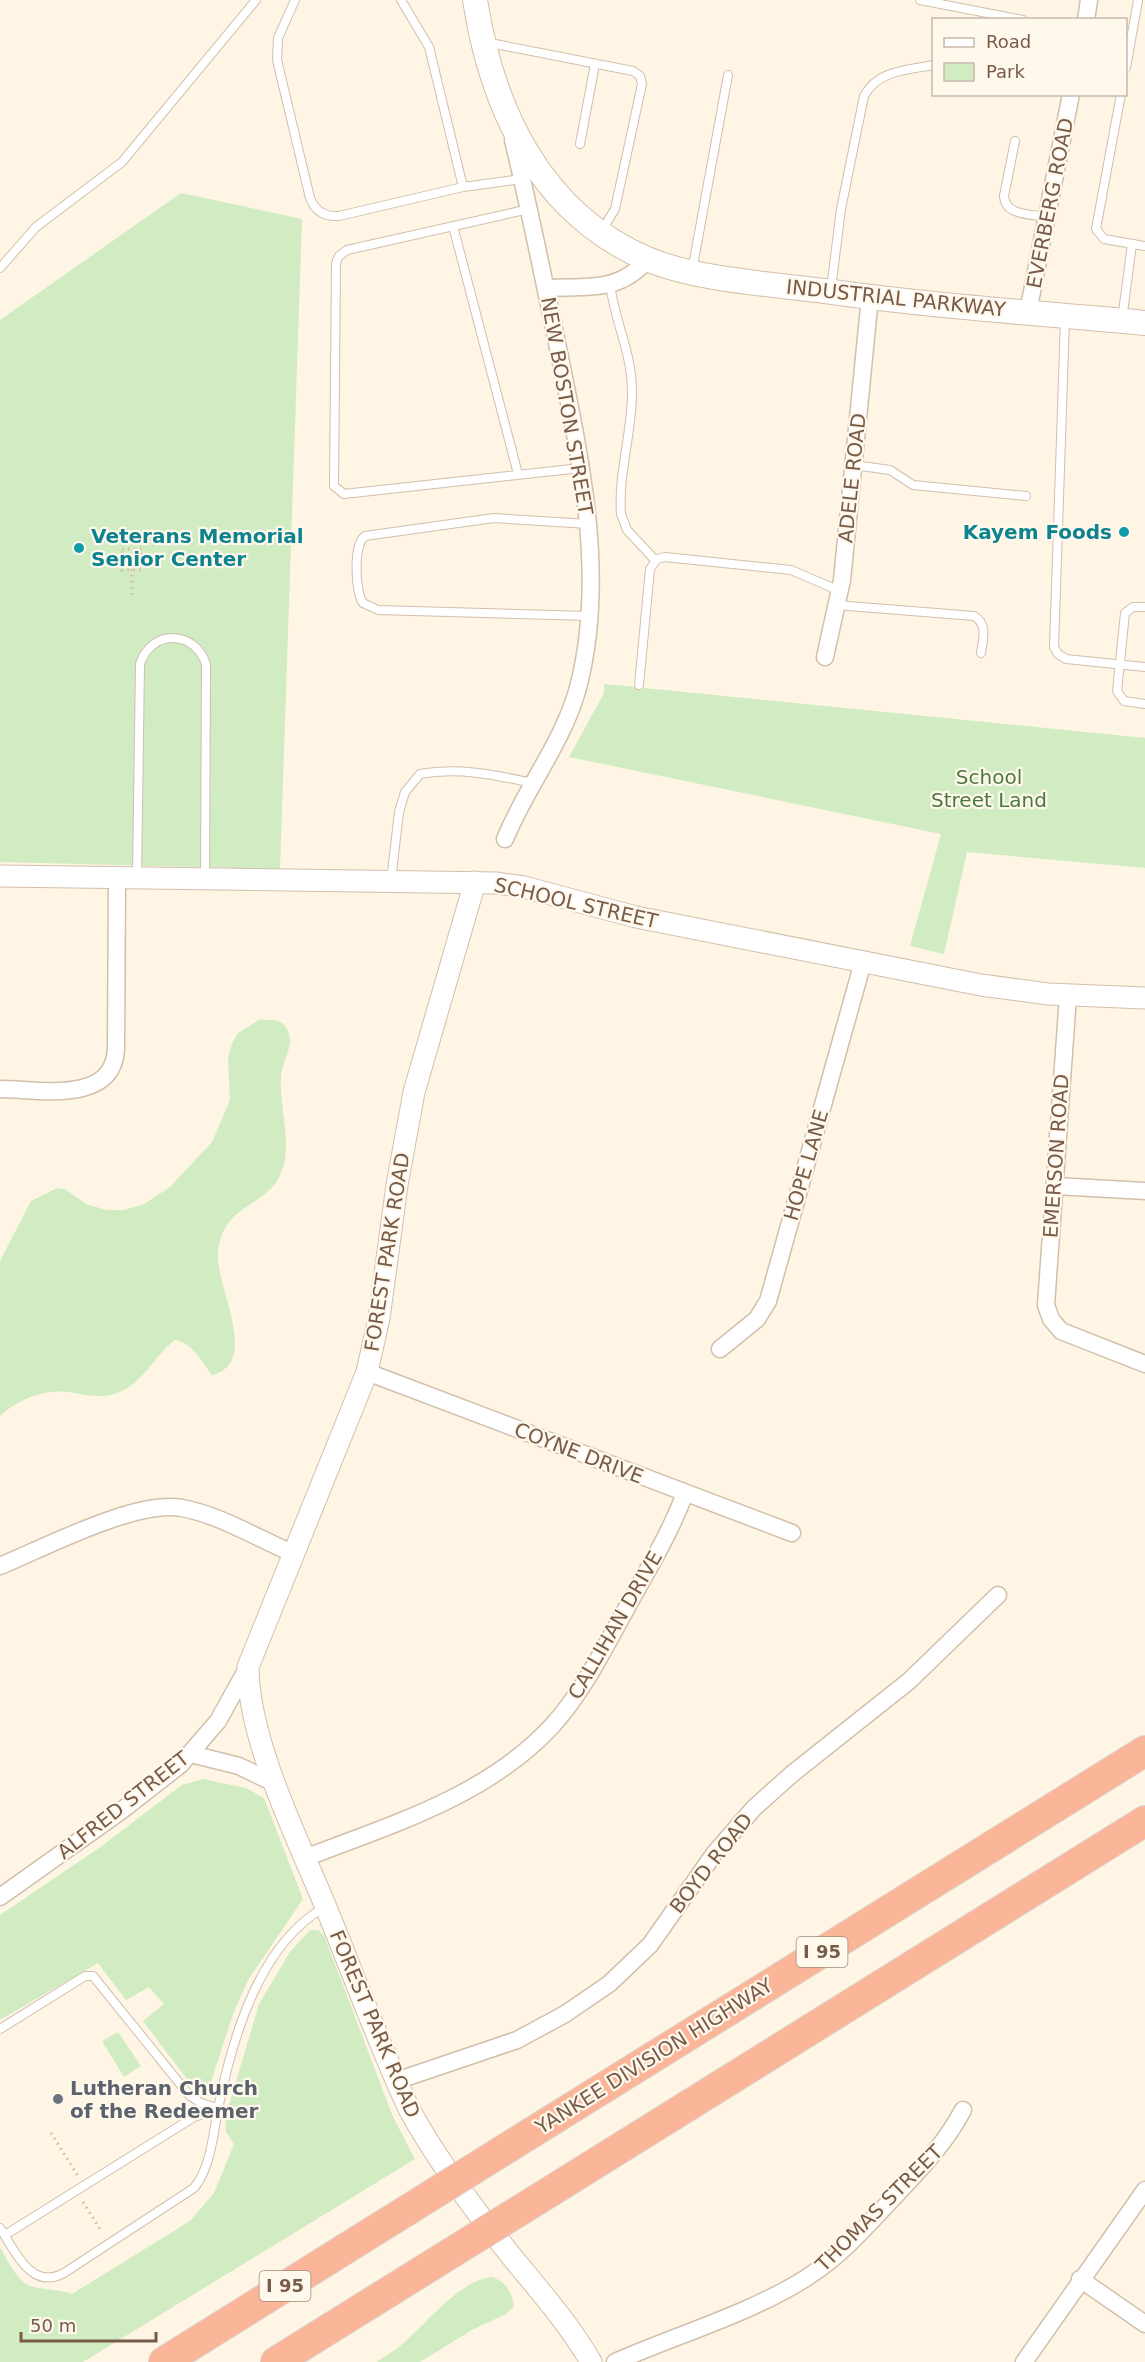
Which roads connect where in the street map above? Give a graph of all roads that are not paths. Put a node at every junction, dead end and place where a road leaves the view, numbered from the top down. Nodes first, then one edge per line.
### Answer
1 (256, 0) edge
2 (295, 0) edge
3 (401, 0) edge
4 (475, 0) edge
5 (920, 0) edge
6 (1089, 0) edge
7 (1138, 0) edge
8 (1013, 18) edge
9 (1086, 18) edge
10 (482, 41) junction
11 (1127, 58) edge
12 (595, 64) junction
13 (932, 66) edge
14 (728, 75) dead end
15 (1071, 96) edge
16 (1120, 96) edge
17 (508, 119) junction
18 (1015, 141) dead end
19 (580, 144) dead end
20 (522, 179) junction
21 (463, 187) junction
22 (529, 209) junction
23 (1047, 218) junction
24 (453, 226) junction
25 (600, 233) junction
26 (1132, 244) junction
27 (1145, 246) edge
28 (648, 259) junction
29 (0, 268) edge
30 (692, 272) junction
31 (610, 284) junction
32 (546, 288) junction
33 (830, 292) junction
34 (870, 297) junction
35 (1028, 312) junction
36 (1066, 315) junction
37 (1134, 322) edge
38 (854, 465) junction
39 (582, 468) junction
40 (518, 474) junction
41 (1026, 496) dead end
42 (588, 524) junction
43 (655, 560) junction
44 (838, 598) junction
45 (1145, 607) edge
46 (589, 616) junction
47 (981, 653) dead end
48 (825, 657) dead end
49 (1119, 664) junction
50 (1145, 667) edge
51 (639, 685) dead end
52 (1145, 704) edge
53 (533, 783) junction
54 (505, 840) dead end
55 (0, 876) edge
56 (127, 878) junction
57 (205, 879) junction
58 (391, 881) junction
59 (475, 882) junction
60 (863, 963) junction
61 (1068, 996) junction
62 (1145, 998) edge
63 (0, 1089) edge
64 (1056, 1186) junction
65 (1145, 1191) edge
66 (720, 1349) dead end
67 (1145, 1364) edge
68 (367, 1372) junction
69 (685, 1493) junction
70 (792, 1533) dead end
71 (292, 1554) junction
72 (0, 1566) edge
73 (998, 1595) dead end
74 (248, 1667) junction
75 (1145, 1751) edge
76 (190, 1755) junction
77 (276, 1784) junction
78 (1145, 1821) edge
79 (305, 1858) junction
80 (0, 1897) edge
81 (325, 1907) junction
82 (0, 2029) edge
83 (396, 2081) junction
84 (218, 2108) junction
85 (963, 2110) dead end
86 (1145, 2190) edge
87 (2, 2231) edge
88 (1080, 2279) junction
89 (1145, 2324) edge
90 (164, 2362) edge
91 (276, 2362) edge
92 (591, 2362) edge
93 (615, 2362) edge
94 (1024, 2362) edge

1 - 29 lane
2 - 21 lane
3 - 21 lane
4 - 10 main road, NEW BOSTON STREET
5 - 8 lane
6 - 9 street
7 - 11 lane
10 - 12 lane
10 - 17 main road, NEW BOSTON STREET
12 - 19 lane
12 - 25 lane
13 - 33 lane
14 - 30 lane
15 - 23 street, EVERBERG ROAD
16 - 26 lane
17 - 20 street, NEW BOSTON STREET
17 - 25 main road, INDUSTRIAL PARKWAY
18 - 23 lane
20 - 21 lane
20 - 22 street, NEW BOSTON STREET
22 - 24 lane
22 - 32 street, NEW BOSTON STREET
23 - 35 street, EVERBERG ROAD
24 - 40 lane
24 - 40 lane
25 - 28 main road, INDUSTRIAL PARKWAY
26 - 27 lane
26 - 37 lane
28 - 30 main road, INDUSTRIAL PARKWAY
28 - 31 street
30 - 33 main road, INDUSTRIAL PARKWAY
31 - 32 street
31 - 43 lane
32 - 39 street, NEW BOSTON STREET
33 - 34 main road, INDUSTRIAL PARKWAY
34 - 35 main road, INDUSTRIAL PARKWAY
34 - 38 street, ADELE ROAD
35 - 36 main road, INDUSTRIAL PARKWAY
36 - 37 main road, INDUSTRIAL PARKWAY
36 - 49 lane
38 - 41 lane
38 - 44 street, ADELE ROAD
39 - 40 lane
39 - 42 street, NEW BOSTON STREET
42 - 46 street, NEW BOSTON STREET
42 - 46 lane
43 - 44 lane
43 - 51 lane
44 - 47 lane
44 - 48 street, ADELE ROAD
45 - 49 lane
46 - 53 street, NEW BOSTON STREET
49 - 50 lane
49 - 52 lane
53 - 54 street, NEW BOSTON STREET
53 - 58 lane
55 - 56 street, SCHOOL STREET
56 - 57 street, SCHOOL STREET
56 - 57 lane
56 - 63 street
57 - 58 street, SCHOOL STREET
58 - 59 street, SCHOOL STREET
59 - 60 street, SCHOOL STREET
59 - 68 street, FOREST PARK ROAD
60 - 61 street, SCHOOL STREET
60 - 66 street, HOPE LANE
61 - 62 street, SCHOOL STREET
61 - 64 street, EMERSON ROAD
64 - 65 street
64 - 67 street, EMERSON ROAD
68 - 69 street, COYNE DRIVE
68 - 71 street, FOREST PARK ROAD
69 - 70 street, COYNE DRIVE
69 - 79 street, CALLIHAN DRIVE
71 - 72 street
71 - 74 street, FOREST PARK ROAD
73 - 83 street, BOYD ROAD
74 - 76 street, ALFRED STREET
74 - 77 street, FOREST PARK ROAD
75 - 90 highway, YANKEE DIVISION HIGHWAY / I 95, bridge
76 - 77 street
76 - 80 street, ALFRED STREET
77 - 79 street, FOREST PARK ROAD
78 - 91 highway, bridge
79 - 81 street, FOREST PARK ROAD
81 - 83 street, FOREST PARK ROAD
81 - 84 lane
82 - 84 lane
83 - 92 street, FOREST PARK ROAD
84 - 87 lane
84 - 87 lane
85 - 93 street, THOMAS STREET
86 - 88 street
88 - 89 street
88 - 94 street

